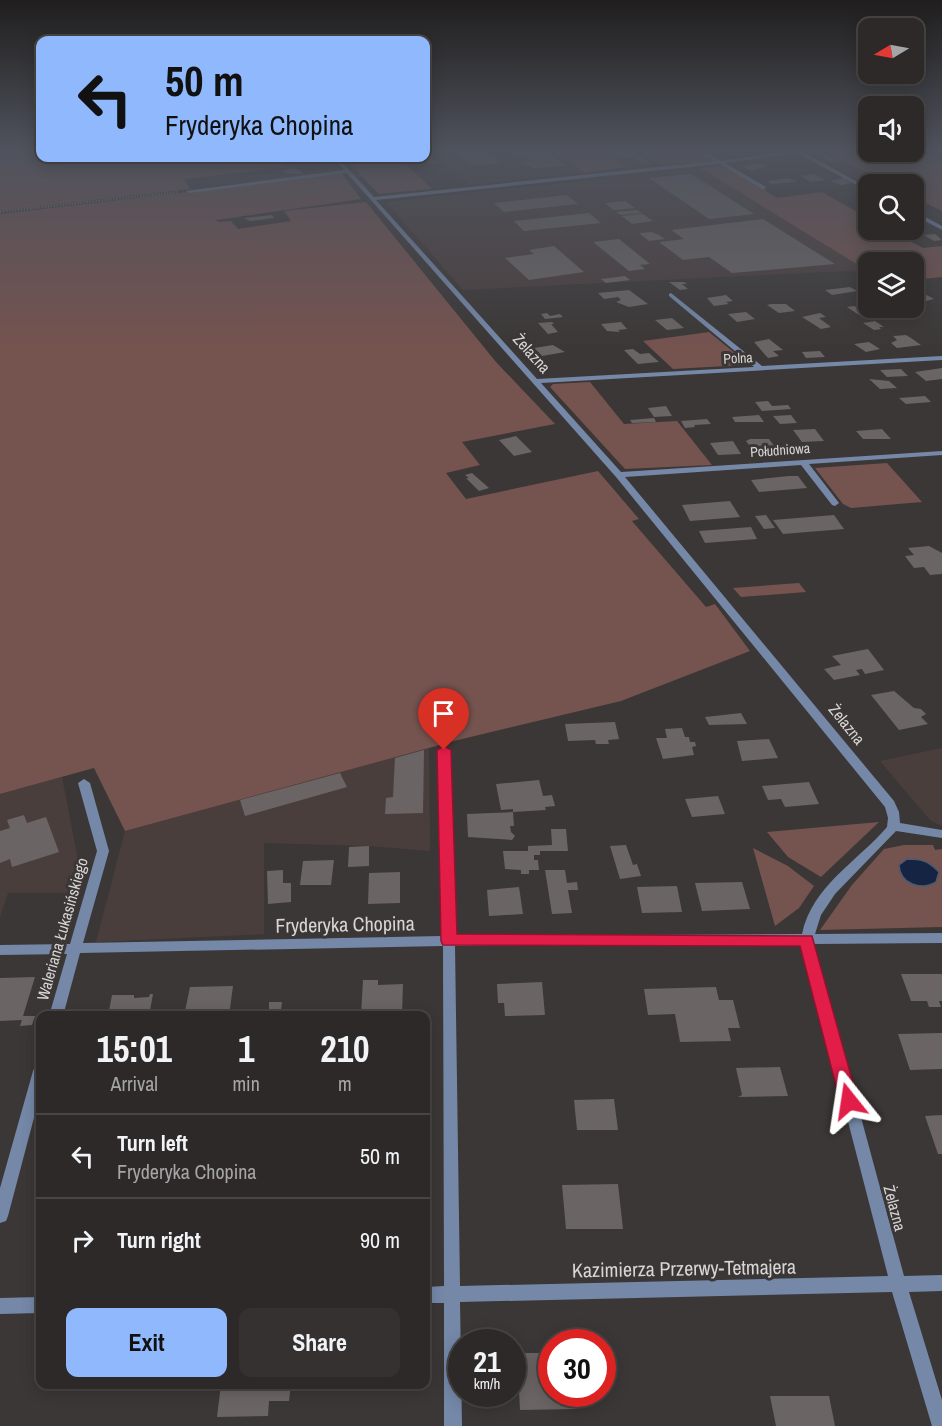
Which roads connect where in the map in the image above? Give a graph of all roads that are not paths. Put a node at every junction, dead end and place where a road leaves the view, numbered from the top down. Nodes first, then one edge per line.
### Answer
1 (388, 217) edge
2 (924, 218) edge
3 (942, 228) edge
4 (671, 295) dead end
5 (942, 358) edge
6 (761, 369) junction
7 (536, 381) junction
8 (942, 453) edge
9 (803, 462) junction
10 (619, 475) junction
11 (835, 503) dead end
12 (444, 750) dead end
13 (84, 783) dead end
14 (893, 826) junction
15 (942, 834) edge
16 (942, 938) edge
17 (807, 940) junction
18 (449, 941) junction
19 (75, 949) junction
20 (0, 950) edge
21 (57, 1011) edge
22 (36, 1086) edge
23 (0, 1216) edge
24 (942, 1283) edge
25 (898, 1284) junction
26 (430, 1295) edge
27 (450, 1295) junction
28 (36, 1305) edge
29 (0, 1306) edge
30 (453, 1426) edge
31 (941, 1426) edge

1 - 7 street, Żelazna
2 - 3 street
4 - 6 street
5 - 6 street, Polna
6 - 7 street, Polna
7 - 10 street, Żelazna
8 - 9 street, Południowa
9 - 10 street, Południowa
9 - 11 street
10 - 14 street, Żelazna
12 - 18 street
13 - 19 street, Waleriana Łukasińskiego
14 - 15 street
14 - 17 street
16 - 17 street, Fryderyka Chopina
17 - 18 street, Fryderyka Chopina
17 - 25 street, Żelazna
18 - 19 street, Fryderyka Chopina
18 - 27 street
19 - 20 street, Fryderyka Chopina
19 - 21 street, Waleriana Łukasińskiego
22 - 23 street
24 - 25 street, Kazimierza Przerwy-Tetmajera
25 - 27 street, Kazimierza Przerwy-Tetmajera
25 - 31 street, Żelazna
26 - 27 street, Kazimierza Przerwy-Tetmajera
27 - 30 street
28 - 29 street

